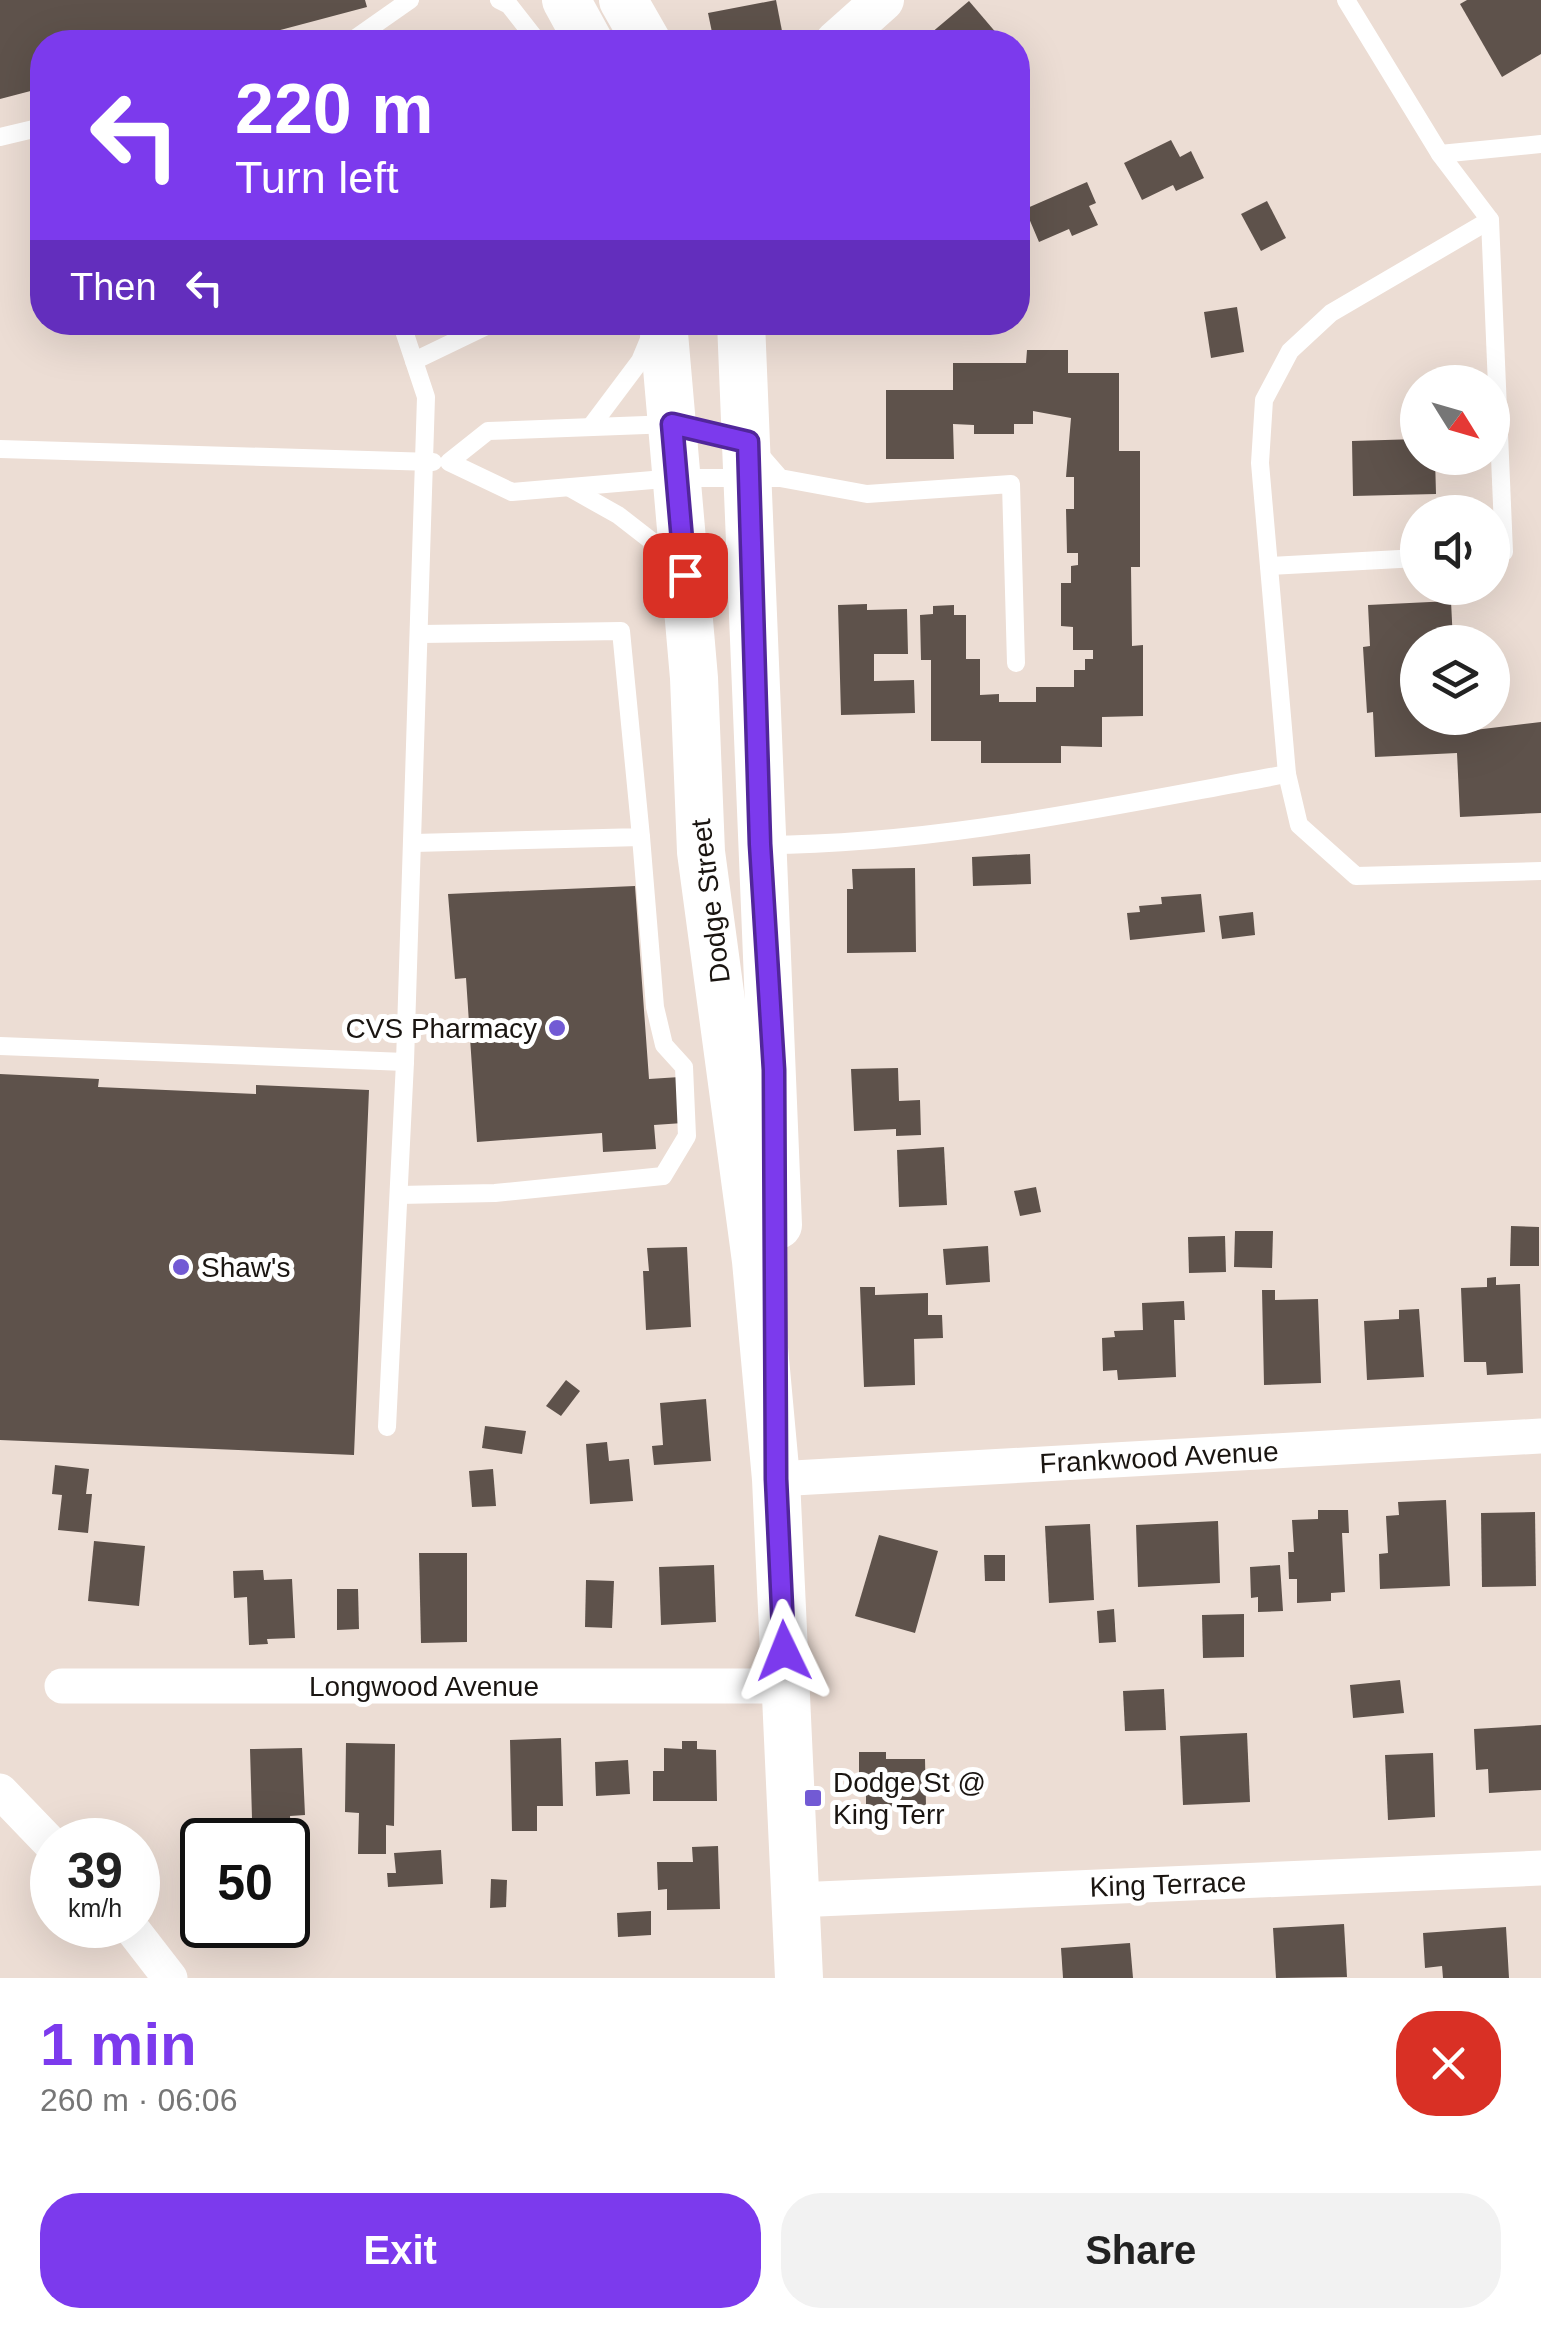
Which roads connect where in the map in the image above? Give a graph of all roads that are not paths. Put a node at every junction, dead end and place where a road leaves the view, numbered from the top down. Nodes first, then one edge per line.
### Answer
1 (410, 0) edge
2 (499, 0) edge
3 (624, 0) edge
4 (884, 0) edge
5 (1346, 0) edge
6 (367, 30) edge
7 (529, 30) edge
8 (640, 30) edge
9 (855, 30) edge
10 (30, 130) edge
11 (0, 137) edge
12 (1541, 144) edge
13 (1440, 154) junction
14 (1490, 220) junction
15 (405, 335) edge
16 (467, 335) edge
17 (653, 335) edge
18 (661, 335) edge
19 (742, 335) edge
20 (414, 360) junction
21 (672, 424) junction
22 (592, 425) junction
23 (0, 449) edge
24 (425, 462) junction
25 (449, 462) junction
26 (759, 466) junction
27 (676, 478) junction
28 (569, 488) junction
29 (1502, 495) edge
30 (1400, 559) edge
31 (1269, 566) junction
32 (684, 567) junction
33 (420, 634) junction
34 (1016, 663) dead end
35 (1287, 774) junction
36 (641, 837) junction
37 (414, 843) junction
38 (760, 844) junction
39 (1541, 871) edge
40 (0, 1046) edge
41 (405, 1062) junction
42 (399, 1194) junction
43 (387, 1427) dead end
44 (1541, 1436) edge
45 (776, 1479) junction
46 (62, 1686) dead end
47 (786, 1686) junction
48 (0, 1790) edge
49 (30, 1822) edge
50 (1541, 1868) edge
51 (796, 1900) junction
52 (147, 1948) edge
53 (170, 1978) edge
54 (799, 1978) edge

1 - 6 lane
2 - 7 lane
3 - 8 main road
4 - 9 street
5 - 13 lane
10 - 11 lane
12 - 13 lane
13 - 14 lane
14 - 29 lane
14 - 31 lane
15 - 20 lane
16 - 20 lane
17 - 22 lane
18 - 21 main road, Dodge Street
19 - 26 main road, Dodge Street
20 - 24 lane
21 - 22 lane
21 - 26 lane
21 - 27 main road, Dodge Street
22 - 25 lane
23 - 24 lane
24 - 25 lane
24 - 33 lane
25 - 28 lane
26 - 27 lane
26 - 34 lane
26 - 38 main road, Dodge Street
27 - 28 lane
27 - 32 main road, Dodge Street
28 - 32 lane
30 - 31 lane
31 - 35 lane
32 - 45 main road, Dodge Street
33 - 36 lane
33 - 37 lane
35 - 38 lane
35 - 39 lane
36 - 37 lane
36 - 42 lane
37 - 41 lane
38 - 45 main road, Dodge Street
40 - 41 lane
41 - 42 lane
42 - 43 lane
44 - 45 street, Frankwood Avenue
45 - 47 main road, Dodge Street
46 - 47 street, Longwood Avenue
47 - 51 main road, Dodge Street
48 - 49 street
50 - 51 street, King Terrace
51 - 54 main road, Dodge Street
52 - 53 street

